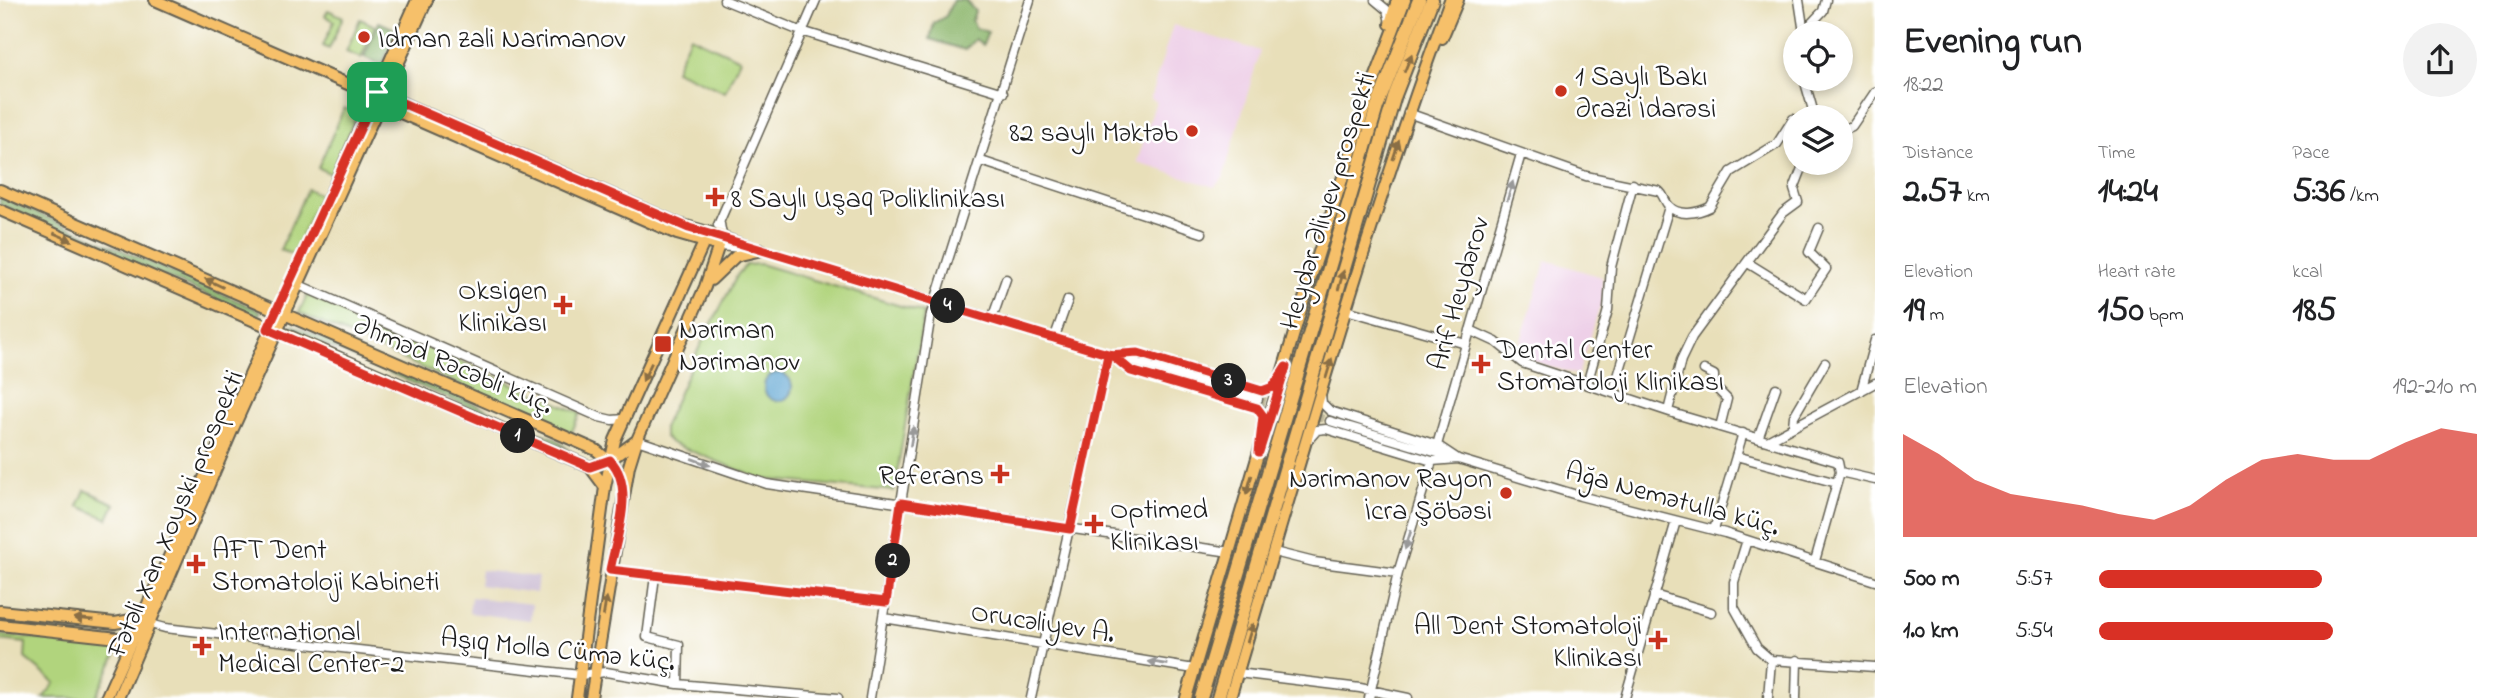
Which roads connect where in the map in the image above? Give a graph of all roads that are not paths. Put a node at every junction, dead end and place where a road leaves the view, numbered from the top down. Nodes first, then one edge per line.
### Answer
1 (155, 0) edge
2 (418, 0) edge
3 (427, 0) edge
4 (724, 0) edge
5 (816, 0) edge
6 (1030, 0) edge
7 (1375, 0) edge
8 (1397, 0) edge
9 (1405, 0) edge
10 (1419, 0) edge
11 (1432, 0) edge
12 (1450, 0) edge
13 (1458, 0) edge
14 (1799, 0) edge
15 (1826, 0) edge
16 (1803, 21) edge
17 (1814, 21) edge
18 (1390, 24) junction
19 (803, 31) junction
20 (1371, 89) junction
21 (1416, 90) junction
22 (1875, 92) edge
23 (1003, 93) junction
24 (381, 99) junction
25 (1408, 113) junction
26 (1853, 125) edge
27 (1783, 135) edge
28 (1521, 154) junction
29 (981, 161) junction
30 (1799, 175) edge
31 (1633, 184) junction
32 (0, 190) edge
33 (1669, 206) junction
34 (0, 210) edge
35 (720, 223) junction
36 (1819, 228) dead end
37 (1202, 233) dead end
38 (706, 238) junction
39 (721, 241) junction
40 (762, 250) junction
41 (1748, 263) junction
42 (1006, 279) dead end
43 (299, 285) junction
44 (705, 287) junction
45 (1068, 300) dead end
46 (934, 302) junction
47 (1346, 310) junction
48 (285, 315) junction
49 (992, 319) junction
50 (667, 328) junction
51 (268, 329) junction
52 (1470, 330) junction
53 (684, 334) junction
54 (1054, 338) junction
55 (1875, 340) edge
56 (1466, 344) junction
57 (1110, 355) junction
58 (1825, 363) dead end
59 (1286, 367) junction
60 (1704, 370) dead end
61 (1875, 383) edge
62 (1587, 384) junction
63 (1776, 388) dead end
64 (1861, 391) junction
65 (1321, 393) junction
66 (1613, 393) junction
67 (1258, 399) tunnel mouth
68 (1668, 411) junction
69 (625, 418) junction
70 (1330, 421) tunnel mouth
71 (1793, 426) junction
72 (1720, 427) junction
73 (1744, 433) junction
74 (1759, 436) junction
75 (615, 440) junction
76 (637, 440) junction
77 (1769, 440) junction
78 (1307, 441) junction
79 (1437, 445) junction
80 (596, 450) junction
81 (1259, 452) junction
82 (1736, 456) junction
83 (1458, 459) junction
84 (610, 460) junction
85 (1432, 461) junction
86 (590, 467) junction
87 (1840, 472) junction
88 (1875, 480) edge
89 (1837, 483) junction
90 (605, 487) junction
91 (624, 489) junction
92 (901, 503) junction
93 (1676, 521) junction
94 (1070, 529) junction
95 (1714, 530) junction
96 (1747, 540) junction
97 (1230, 552) junction
98 (1274, 552) junction
99 (1815, 561) junction
100 (610, 570) junction
101 (1398, 573) junction
102 (655, 576) junction
103 (1875, 581) edge
104 (1654, 595) junction
105 (886, 602) junction
106 (146, 606) junction
107 (0, 611) edge
108 (1711, 612) dead end
109 (884, 618) junction
110 (115, 623) junction
111 (150, 624) junction
112 (0, 625) edge
113 (113, 637) junction
114 (1044, 642) junction
115 (126, 654) junction
116 (1771, 660) junction
117 (1797, 660) junction
118 (1875, 667) edge
119 (1194, 669) junction
120 (595, 671) junction
121 (1238, 673) junction
122 (580, 675) junction
123 (678, 684) junction
124 (1369, 694) edge
125 (106, 698) edge
126 (118, 698) edge
127 (577, 698) edge
128 (591, 698) edge
129 (838, 698) edge
130 (870, 698) edge
131 (1031, 698) edge
132 (1185, 698) edge
133 (1201, 698) edge
134 (1218, 698) edge
135 (1230, 698) edge
136 (1408, 698) edge
137 (1625, 698) edge
138 (1768, 698) edge
139 (1796, 698) edge

1 - 24 main road
2 - 24 main road
3 - 24 main road
4 - 19 street
5 - 19 street
6 - 23 street
7 - 18 street
8 - 18 main road
9 - 20 main road
10 - 133 highway, Heydər Əliyev prospekti
134 -> 11 highway, Heydər Əliyev prospekti
12 - 21 main road
13 - 21 main road
14 - 16 street
15 - 17 street
18 - 20 main road
19 - 23 street
19 - 35 street
20 - 59 main road
21 - 25 main road
22 - 26 street
23 - 29 street
24 - 38 main road
24 - 38 main road
24 - 43 main road
24 - 48 main road
25 - 28 street
47 -> 25 main road
27 - 33 street
28 - 31 street
52 -> 28 street, Arif Heydərov
29 - 37 street
29 - 46 street
30 - 41 street
31 - 33 street
31 - 62 street
48 -> 32 main road, Əhməd Rəcəbli küç.
33 - 66 street
34 -> 51 main road, Əhməd Rəcəbli küç.
35 - 38 street
35 - 39 street
36 - 41 street
38 - 39 main road
38 - 50 main road
39 - 40 street
39 - 44 main road
40 - 44 main road
40 - 46 street
41 - 68 street
42 - 49 street
43 - 48 main road
43 - 69 street
44 - 53 main road
45 - 54 street
46 - 49 street
92 -> 46 street
47 - 56 street
65 -> 47 main road
48 - 51 main road
48 - 80 main road, Əhməd Rəcəbli küç.
49 - 54 street
50 - 53 main road
50 -> 69 main road
51 - 86 main road, Əhməd Rəcəbli küç.
51 - 106 main road, Fətəli Xan Xoyski prospekti
51 - 111 main road, Fətəli Xan Xoyski prospekti
52 - 56 street, Arif Heydərov
52 - 62 street
53 - 76 main road
54 - 57 street
55 - 64 street
56 - 79 street, Arif Heydərov
57 - 59 street
57 - 67 street
57 - 81 street
57 - 94 street
58 - 71 street
59 - 81 main road
60 - 72 street
61 - 64 street
62 - 66 street
63 - 74 street
64 - 71 street
65 - 78 main road
65 - 79 street, Ağa Nemətulla küç.
66 - 68 street
68 - 72 street
69 - 75 main road
69 - 76 main road
70 - 83 street
71 - 77 street
72 - 73 street
73 - 74 street
73 - 82 street
74 - 77 street
75 - 80 main road
75 - 84 main road
76 - 84 main road
76 - 91 main road
76 -> 92 street
77 - 87 street
78 - 85 street
78 - 98 main road
79 - 83 street, Ağa Nemətulla küç.
80 - 84 main road, Əhməd Rəcəbli küç.
81 -> 97 main road
82 - 89 street
82 - 95 street
83 - 85 street, Ağa Nemətulla küç.
83 - 93 street, Ağa Nemətulla küç.
84 - 86 main road
84 - 90 main road
84 - 91 main road
85 -> 101 street
86 - 90 main road
87 - 88 street
87 - 89 street
89 - 99 street
90 - 122 main road
91 - 100 main road
92 - 94 street
92 - 105 street
93 - 95 street, Ağa Nemətulla küç.
93 - 104 street
94 - 97 street
94 - 114 street
95 - 96 street, Ağa Nemətulla küç.
96 - 99 street, Ağa Nemətulla küç.
96 - 116 street
97 - 119 main road
98 - 101 street
121 -> 98 main road
99 - 103 street, Ağa Nemətulla küç.
100 - 102 street
120 -> 100 main road
101 - 124 street
102 - 105 street
102 - 123 street
104 - 108 street
104 - 137 street
105 - 109 street
106 - 110 main road
106 - 115 main road, Fətəli Xan Xoyski prospekti
110 -> 107 main road
109 - 114 street, Orucəliyev A.
109 - 130 street
110 - 113 main road
111 - 122 street, Aşıq Molla Cümə küç.
111 - 126 main road, Fətəli Xan Xoyski prospekti
112 - 113 main road
113 - 115 main road
119 -> 114 street, Orucəliyev A.
114 - 131 street
115 - 125 main road, Fətəli Xan Xoyski prospekti
116 - 117 street
116 - 138 street
117 - 118 street
117 - 139 street
119 - 132 main road
120 - 122 street, Aşıq Molla Cümə küç.
120 - 123 street, Aşıq Molla Cümə küç.
120 - 128 main road
121 - 124 street
121 - 135 main road
122 - 127 main road
123 - 129 street, Aşıq Molla Cümə küç.
124 - 136 street

